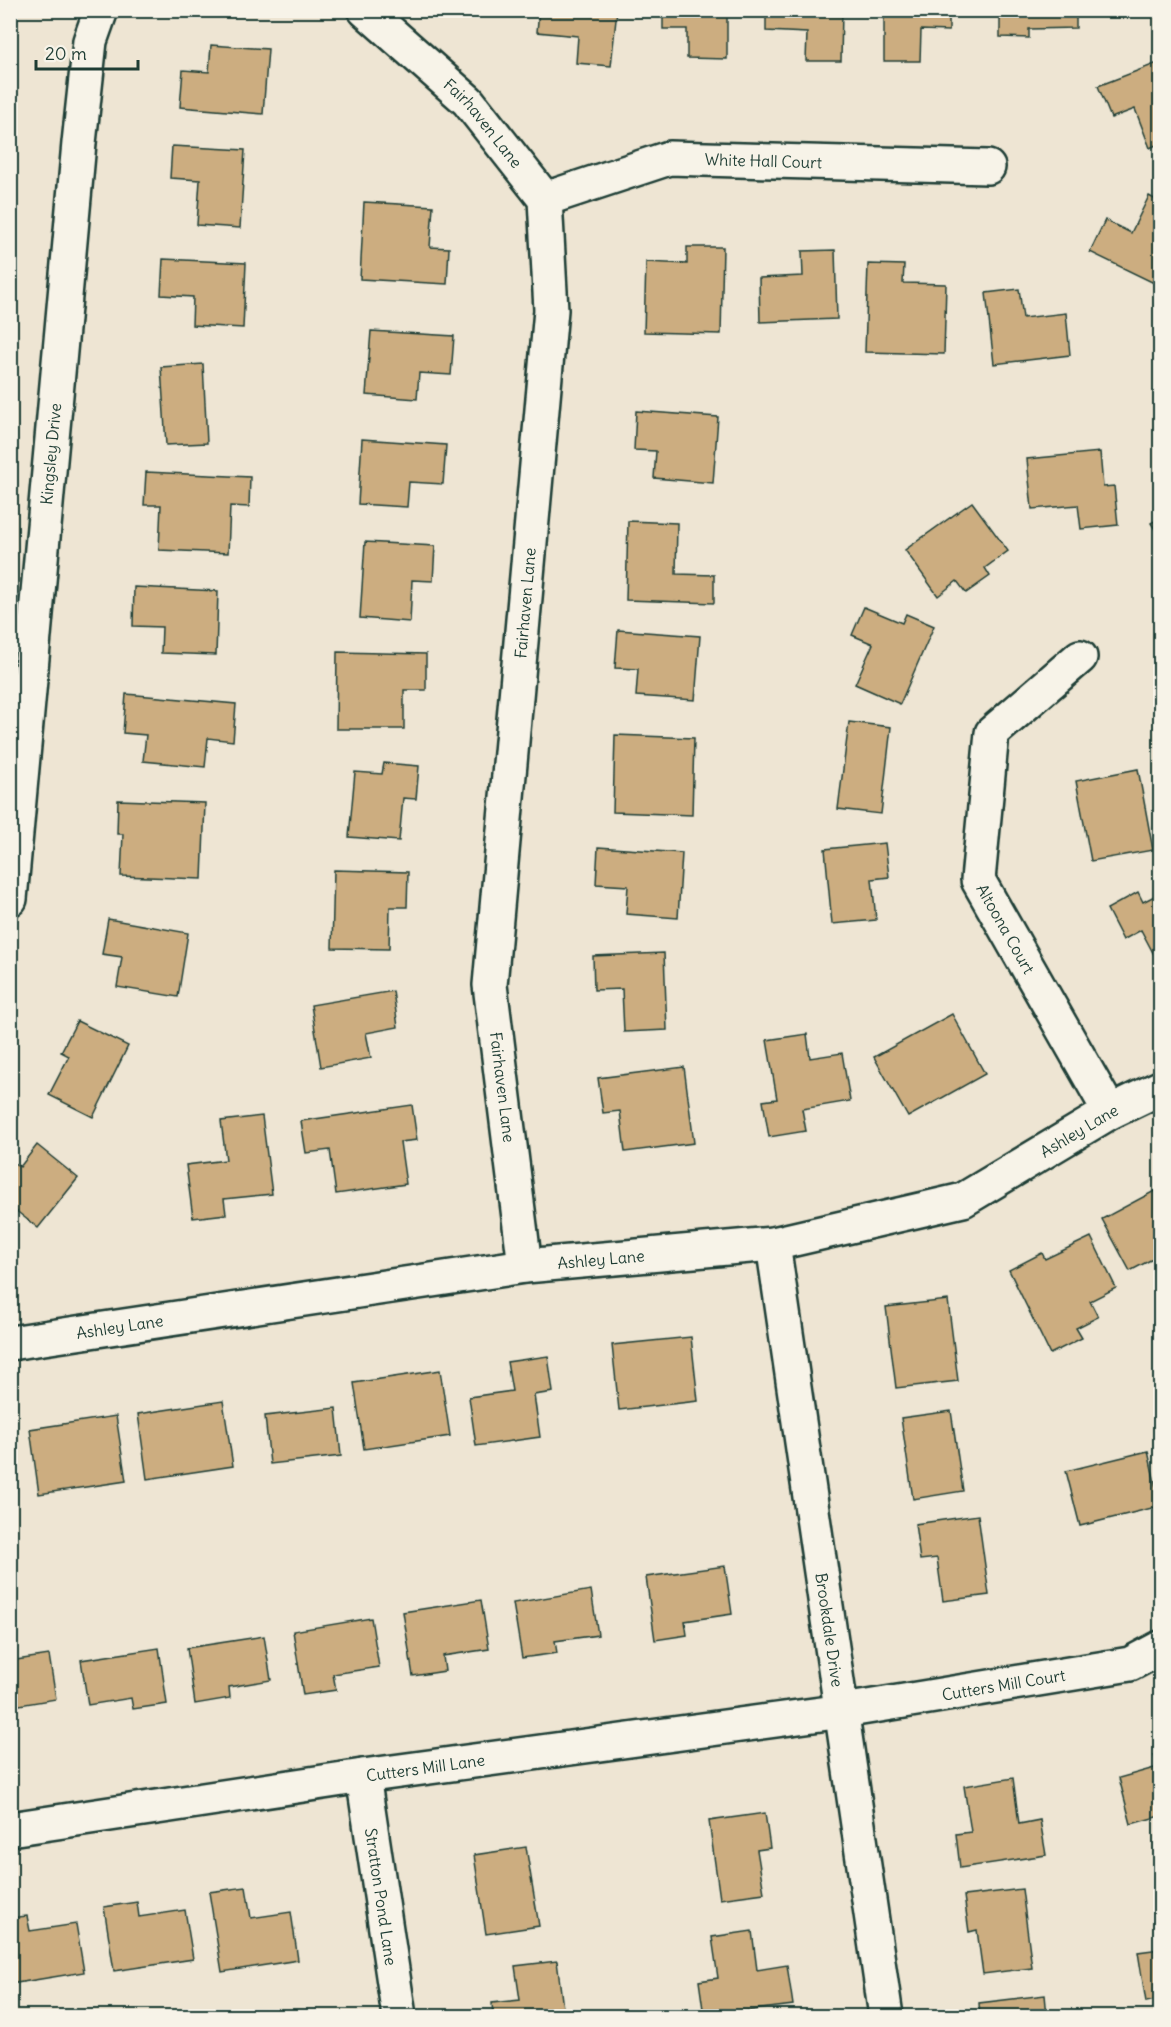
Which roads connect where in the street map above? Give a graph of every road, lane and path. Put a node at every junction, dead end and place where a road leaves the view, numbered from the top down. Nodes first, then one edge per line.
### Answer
1 (101, 10) edge
2 (365, 10) edge
3 (988, 167) dead end
4 (545, 199) junction
5 (1080, 657) dead end
6 (16, 770) edge
7 (10, 899) edge
8 (1161, 1088) edge
9 (1110, 1112) junction
10 (773, 1244) junction
11 (525, 1266) junction
12 (10, 1343) edge
13 (1161, 1648) edge
14 (843, 1711) junction
15 (363, 1776) junction
16 (10, 1829) edge
17 (399, 2016) edge
18 (886, 2016) edge

1 - 6 street, Kingsley Drive
2 - 4 street, Fairhaven Lane
3 - 4 street, White Hall Court
4 - 11 street, Fairhaven Lane
5 - 9 street, Altoona Court
6 - 7 street, Kingsley Drive
8 - 9 street, Ashley Lane
9 - 10 street, Ashley Lane
10 - 11 street, Ashley Lane
10 - 14 street, Brookdale Drive
11 - 12 street, Ashley Lane
13 - 14 street, Cutters Mill Court
14 - 15 street, Cutters Mill Lane
14 - 18 street, Brookdale Drive
15 - 16 street, Cutters Mill Lane
15 - 17 street, Stratton Pond Lane

